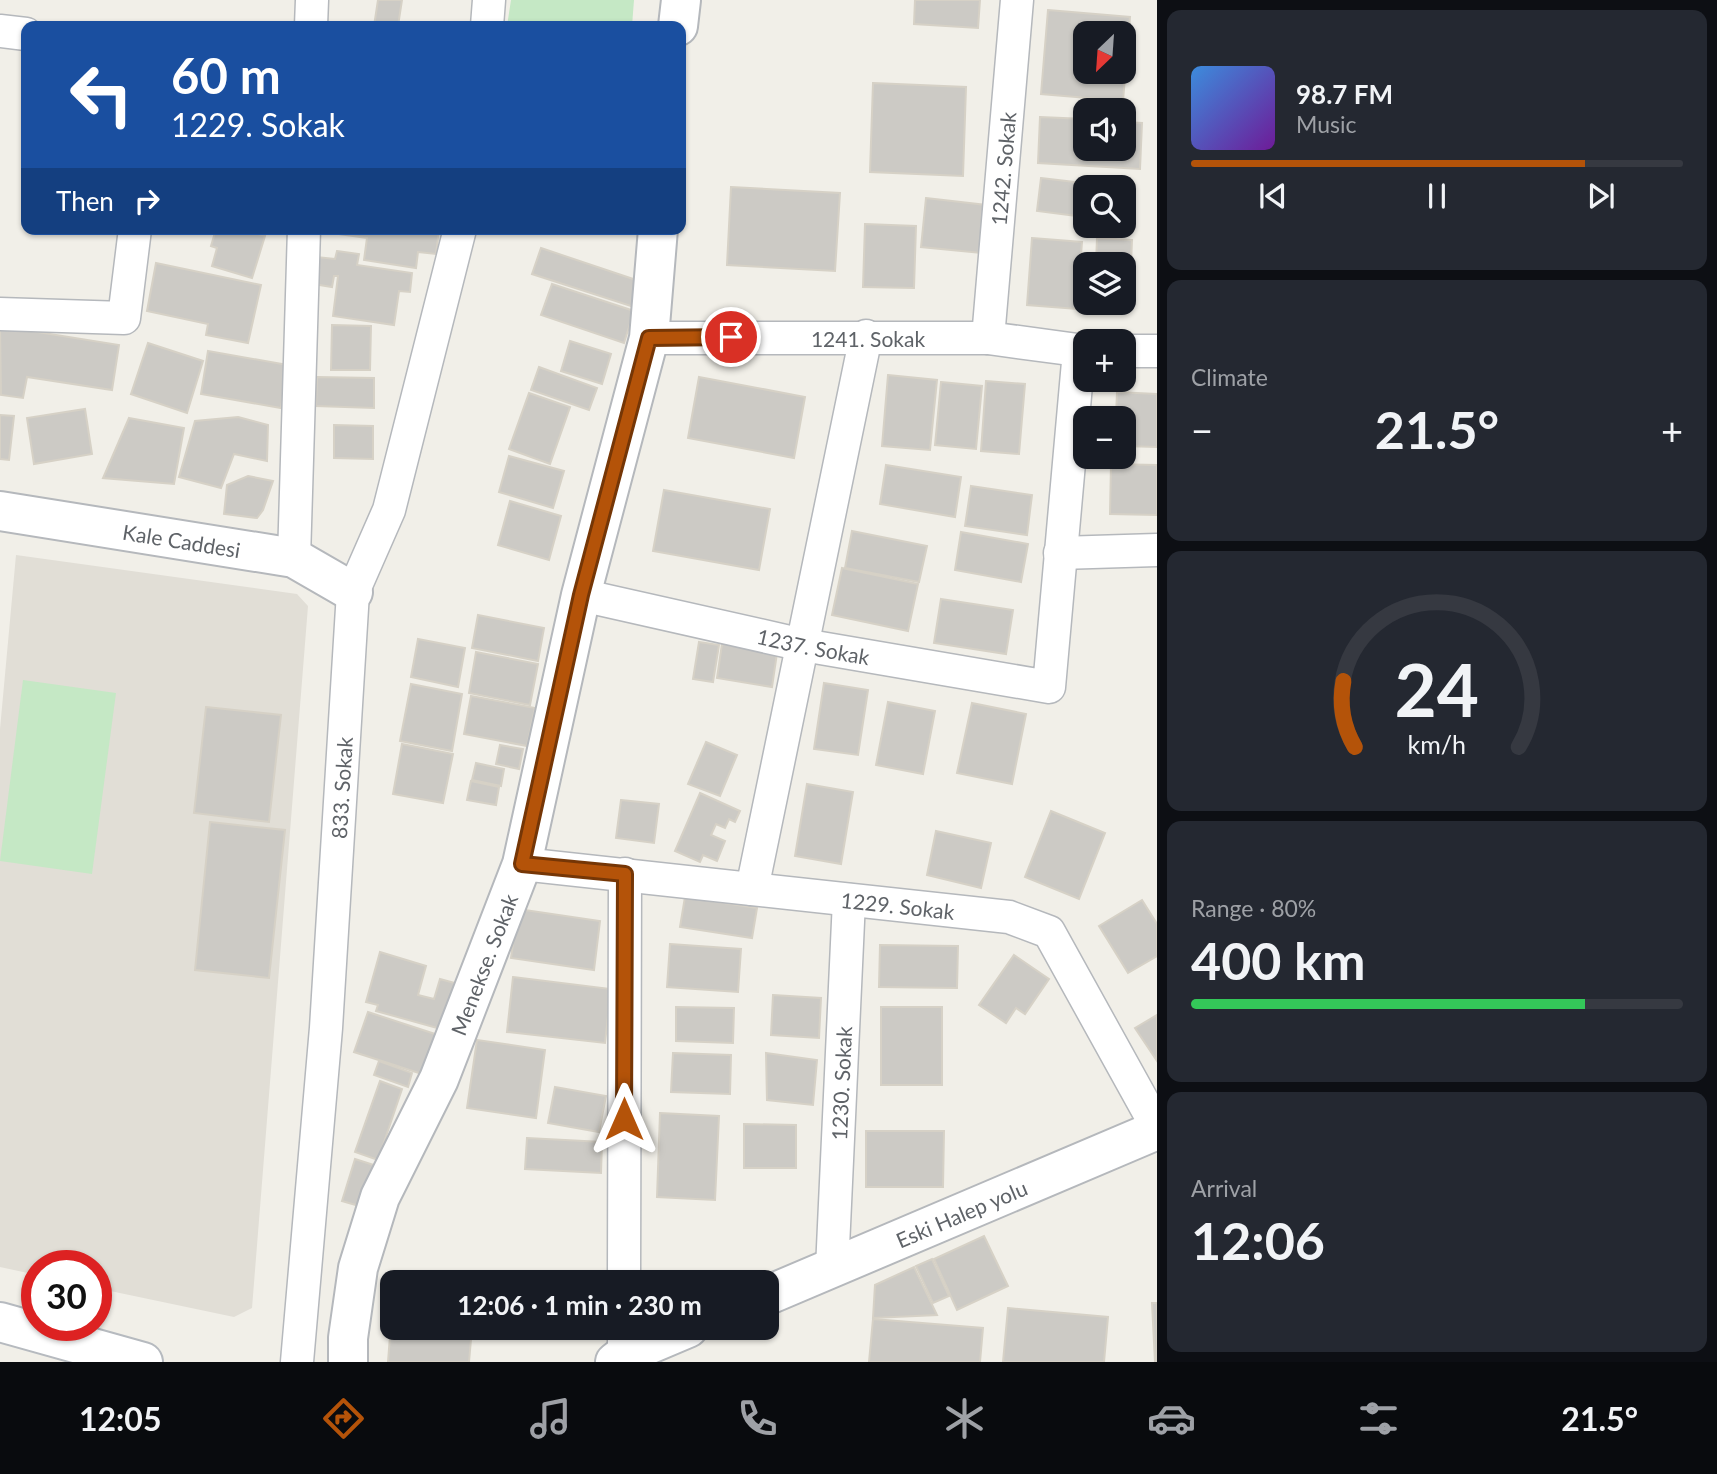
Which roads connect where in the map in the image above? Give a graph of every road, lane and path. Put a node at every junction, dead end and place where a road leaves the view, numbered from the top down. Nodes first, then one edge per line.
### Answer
1 (312, 0) edge
2 (489, 0) edge
3 (681, 0) edge
4 (1017, 0) edge
5 (311, 21) edge
6 (487, 21) edge
7 (679, 21) edge
8 (0, 31) edge
9 (21, 33) edge
10 (134, 235) edge
11 (304, 235) edge
12 (458, 235) edge
13 (658, 235) edge
14 (0, 314) edge
15 (866, 336) junction
16 (649, 338) junction
17 (988, 338) junction
18 (1073, 350) edge
19 (1136, 351) edge
20 (1157, 351) edge
21 (1078, 392) edge
22 (0, 511) edge
23 (1157, 550) edge
24 (1060, 553) junction
25 (294, 558) junction
26 (354, 592) junction
27 (581, 595) junction
28 (803, 645) junction
29 (522, 864) junction
30 (625, 874) junction
31 (752, 889) junction
32 (849, 900) junction
33 (1157, 1129) edge
34 (832, 1269) junction
35 (624, 1270) edge
36 (779, 1291) edge
37 (0, 1322) edge
38 (0, 1331) edge
39 (648, 1340) edge
40 (621, 1348) edge
41 (71, 1362) edge
42 (143, 1362) edge
43 (297, 1362) edge
44 (348, 1362) edge

1 - 5 street
2 - 6 street
3 - 7 street
4 - 17 street, 1242. Sokak
8 - 9 street
10 - 14 street
11 - 25 street
12 - 26 street, 833. Sokak
13 - 16 street, Menekse. Sokak
15 - 16 street, 1241. Sokak
15 - 17 street, 1241. Sokak
15 - 28 street
16 - 27 street, Menekse. Sokak
17 - 18 street, 1241. Sokak
19 - 20 street
21 - 24 street
22 - 25 street, Kale Caddesi
23 - 24 street
24 - 28 street, 1237. Sokak
25 - 26 street, Kale Caddesi
26 - 43 street, 833. Sokak
27 - 28 street, 1237. Sokak
27 - 29 street, Menekse. Sokak
28 - 31 street
29 - 30 street, 1229. Sokak
29 - 44 street, Menekse. Sokak
30 - 31 street, 1229. Sokak
30 - 35 street
31 - 32 street, 1229. Sokak
32 - 33 street, 1229. Sokak
32 - 34 street, 1230. Sokak
33 - 34 street, Eski Halep yolu
34 - 36 street, Eski Halep yolu
37 - 42 street
38 - 41 street
39 - 40 street

